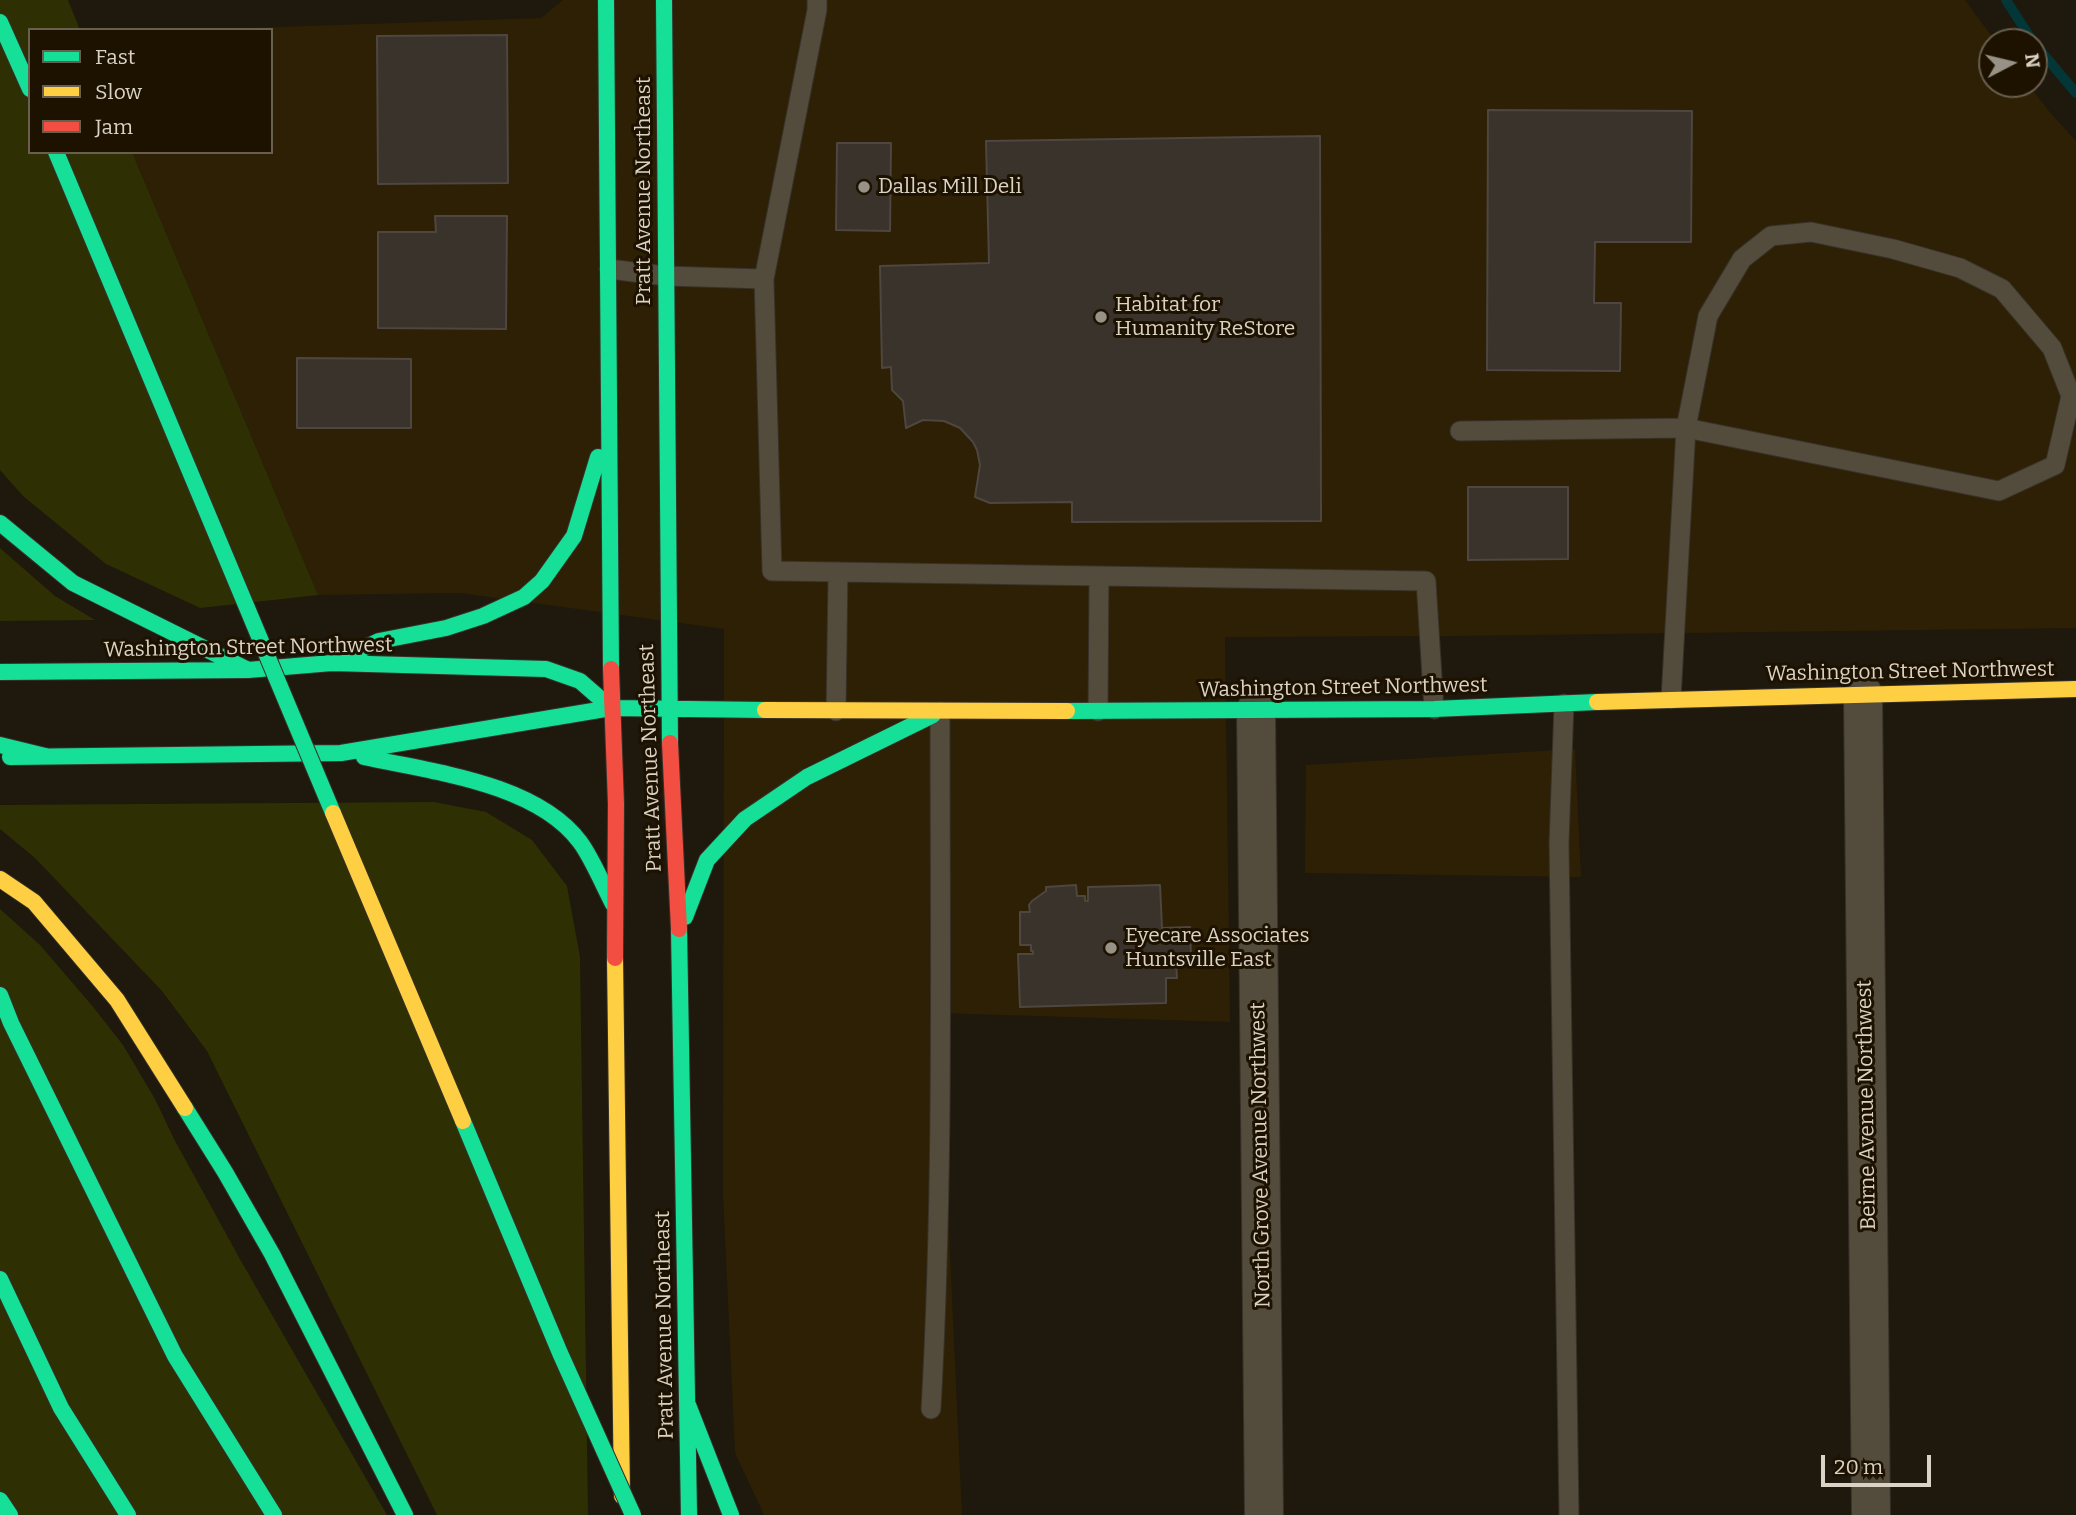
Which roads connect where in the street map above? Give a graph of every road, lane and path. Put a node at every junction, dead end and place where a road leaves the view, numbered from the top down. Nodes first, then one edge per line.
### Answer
1 (606, 0) edge
2 (664, 0) edge
3 (817, 0) edge
4 (0, 22) edge
5 (28, 85) edge
6 (57, 154) edge
7 (609, 269) junction
8 (666, 276) junction
9 (764, 279) junction
10 (609, 422) junction
11 (1686, 428) junction
12 (1460, 430) dead end
13 (0, 523) edge
14 (838, 572) junction
15 (1099, 577) junction
16 (332, 663) junction
17 (248, 670) junction
18 (0, 672) edge
19 (2076, 689) edge
20 (1863, 694) junction
21 (1671, 699) junction
22 (1564, 704) junction
23 (611, 708) junction
24 (668, 708) junction
25 (1434, 709) junction
26 (1256, 710) junction
27 (836, 711) junction
28 (1098, 711) junction
29 (940, 712) junction
30 (0, 745) edge
31 (341, 752) junction
32 (46, 756) junction
33 (0, 757) edge
34 (0, 879) edge
35 (614, 906) junction
36 (680, 932) junction
37 (0, 995) edge
38 (0, 1279) edge
39 (688, 1405) junction
40 (931, 1409) dead end
41 (0, 1500) edge
42 (10, 1515) edge
43 (128, 1515) edge
44 (274, 1515) edge
45 (405, 1515) edge
46 (623, 1515) edge
47 (633, 1515) edge
48 (689, 1515) edge
49 (731, 1515) edge
50 (1264, 1515) edge
51 (1569, 1515) edge
52 (1871, 1515) edge

1 - 7 main road, Pratt Avenue Northeast
2 - 8 main road, Pratt Avenue Northeast
3 - 9 lane
4 - 5 main road
6 - 47 main road, bridge
7 - 8 lane
7 - 10 main road, Pratt Avenue Northeast
8 - 9 lane
8 - 24 main road, Pratt Avenue Northeast
9 - 14 lane
10 - 16 main road
10 - 23 main road, Pratt Avenue Northeast
11 - 11 lane
11 - 12 lane
11 - 21 lane
13 - 17 main road
14 - 15 lane
14 - 27 lane
15 - 25 lane
15 - 28 lane
16 - 17 main road, Washington Street Northwest
16 - 23 main road, Washington Street Northwest
17 - 18 main road, Washington Street Northwest
19 - 20 main road, Washington Street Northwest
20 - 21 main road, Washington Street Northwest
20 - 52 street, Beirne Avenue Northwest
21 - 22 main road, Washington Street Northwest
22 - 25 main road, Washington Street Northwest
22 - 51 lane
23 - 24 main road, Washington Street Northwest
23 - 31 main road, Washington Street Northwest
23 - 35 main road, Pratt Avenue Northeast
24 - 27 main road, Washington Street Northwest
24 - 36 main road, Pratt Avenue Northeast
25 - 26 main road, Washington Street Northwest
26 - 28 main road, Washington Street Northwest
26 - 50 street, North Grove Avenue Northwest
27 - 29 main road, Washington Street Northwest
28 - 29 main road, Washington Street Northwest
29 - 36 main road
29 - 40 lane
30 - 32 main road
31 - 32 main road, Washington Street Northwest
31 - 35 main road
32 - 33 main road, Washington Street Northwest
34 - 45 main road
35 - 46 main road, Pratt Avenue Northeast
36 - 39 main road, Pratt Avenue Northeast
37 - 44 main road
38 - 43 main road
39 - 48 main road, Pratt Avenue Northeast
39 - 49 main road
41 - 42 main road

